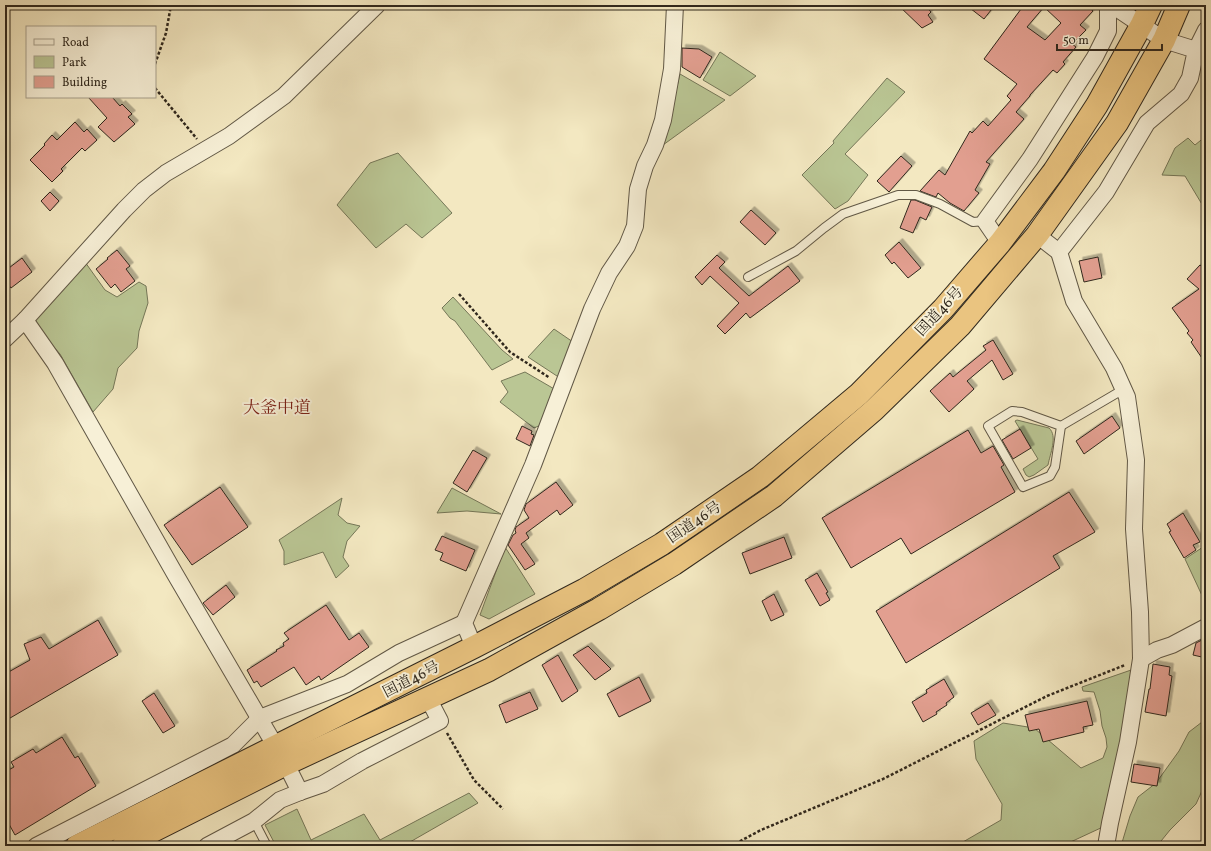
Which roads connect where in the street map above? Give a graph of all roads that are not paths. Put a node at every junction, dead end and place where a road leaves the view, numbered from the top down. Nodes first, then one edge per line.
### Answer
1 (377, 5) edge
2 (675, 5) edge
3 (1108, 5) edge
4 (1112, 5) edge
5 (1179, 5) edge
6 (1146, 15) edge
7 (1206, 30) edge
8 (1164, 40) junction
9 (1196, 50) junction
10 (985, 221) junction
11 (1037, 235) junction
12 (1000, 243) junction
13 (1059, 252) junction
14 (748, 277) dead end
15 (25, 320) junction
16 (5, 339) edge
17 (1124, 389) junction
18 (1061, 426) junction
19 (464, 623) junction
20 (1206, 626) edge
21 (474, 647) junction
22 (1141, 659) junction
23 (428, 698) junction
24 (260, 718) junction
25 (281, 755) junction
26 (300, 792) junction
27 (254, 821) junction
28 (36, 846) edge
29 (77, 846) edge
30 (123, 846) edge
31 (207, 846) edge
32 (267, 846) edge
33 (1106, 846) edge

1 - 15 street
2 - 19 street
3 - 10 street
4 - 6 street
5 - 8 highway, 国道46号
6 - 8 street
6 - 12 highway, 国道46号
7 - 9 street
8 - 9 street
8 - 11 highway, 国道46号
9 - 13 street
10 - 12 street
10 - 14 lane
11 - 13 street
11 - 23 highway, 国道46号
12 - 21 highway, 国道46号
13 - 17 street
15 - 16 street
15 - 24 street
17 - 18 lane
17 - 22 street
18 - 18 lane
19 - 21 street
19 - 24 street
20 - 22 street
21 - 25 highway, 国道46号
22 - 33 street
23 - 25 highway, 国道46号
23 - 26 street
24 - 25 street
24 - 28 street
25 - 26 street
25 - 29 highway, 国道46号
25 - 30 highway, 国道46号
26 - 27 street
27 - 31 street
27 - 32 lane

